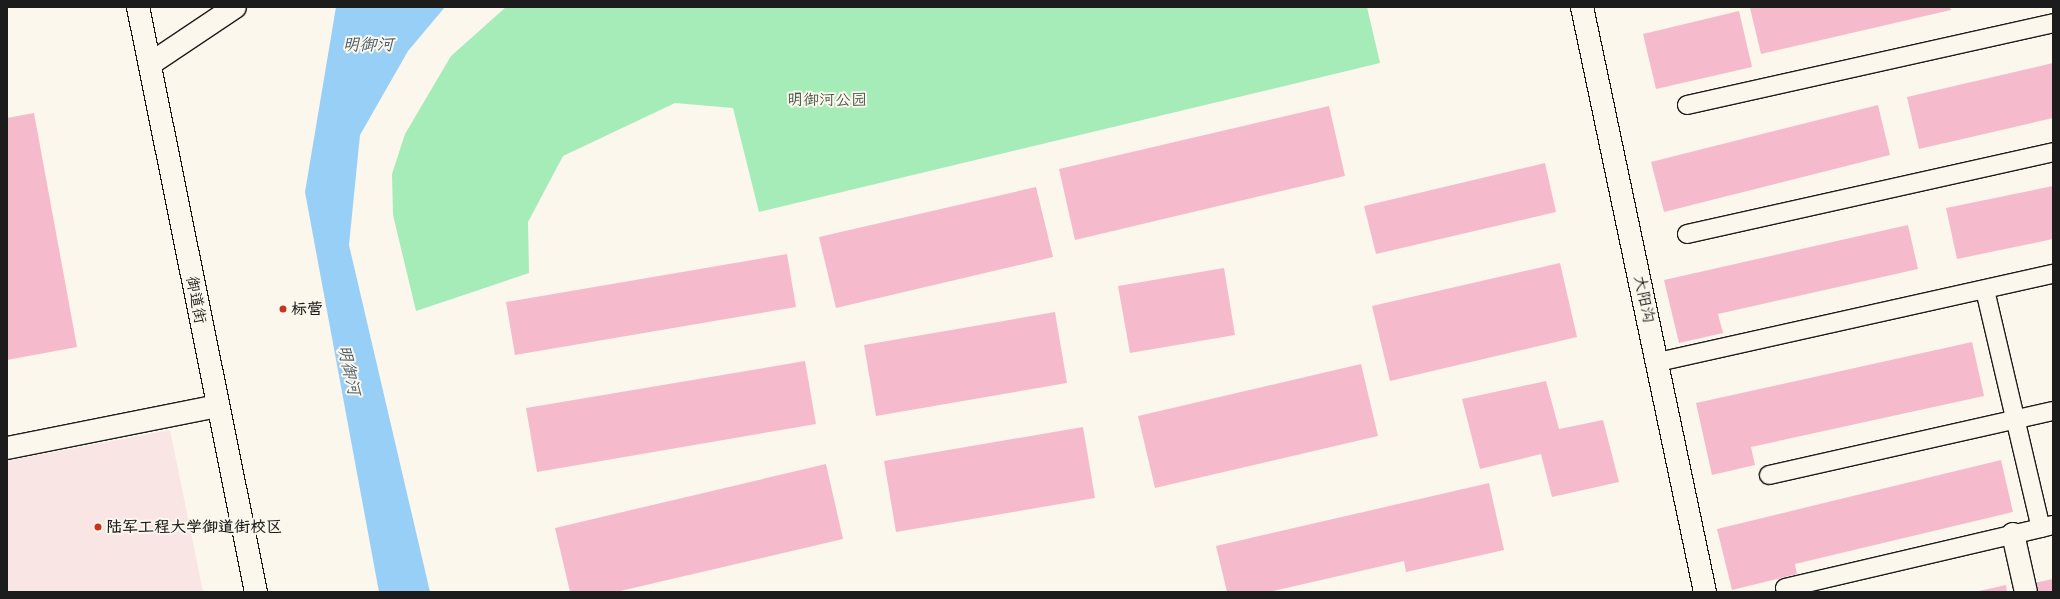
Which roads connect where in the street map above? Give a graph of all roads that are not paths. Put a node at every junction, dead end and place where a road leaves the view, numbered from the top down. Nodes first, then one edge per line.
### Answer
1 (138, 7) edge
2 (235, 7) edge
3 (1582, 7) edge
4 (2053, 23) edge
5 (150, 64) junction
6 (1687, 105) dead end
7 (2053, 152) edge
8 (1687, 234) dead end
9 (2053, 274) edge
10 (1985, 290) junction
11 (1658, 362) junction
12 (217, 406) junction
13 (2053, 411) edge
14 (2015, 420) junction
15 (7, 448) edge
16 (1769, 475) dead end
17 (2047, 526) edge
18 (2013, 534) junction
19 (1785, 588) dead end
20 (256, 592) edge
21 (1705, 592) edge
22 (2026, 592) edge

1 - 5 street, 御道街
2 - 5 street
3 - 11 street, 大阳沟
4 - 6 lane
5 - 12 street, 御道街
7 - 8 lane
9 - 10 lane
10 - 11 lane
10 - 14 lane
11 - 21 street, 大阳沟
12 - 15 street
12 - 20 street, 御道街
13 - 14 lane
14 - 16 lane
14 - 17 lane
17 - 18 lane
18 - 19 lane
18 - 22 street

